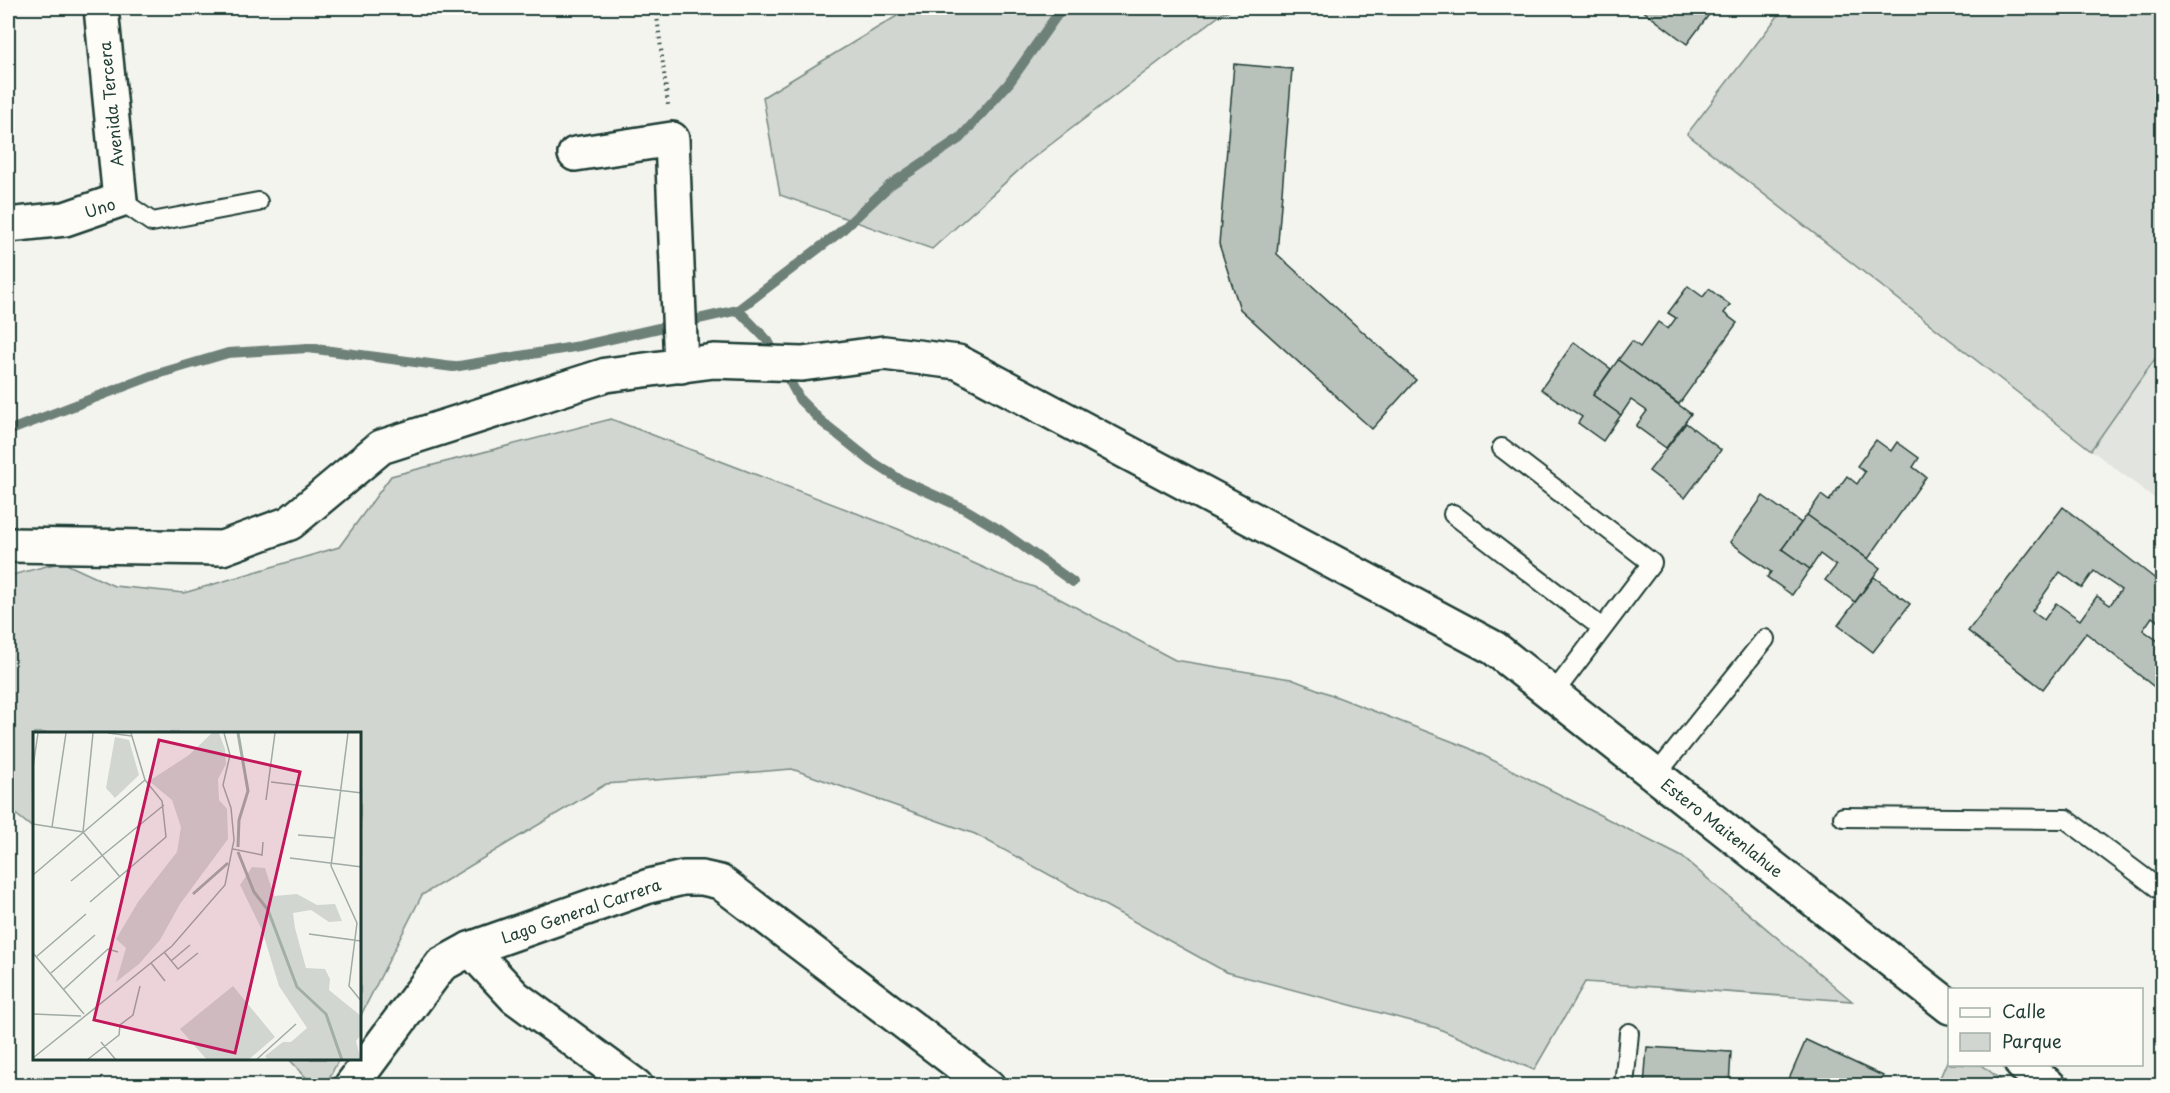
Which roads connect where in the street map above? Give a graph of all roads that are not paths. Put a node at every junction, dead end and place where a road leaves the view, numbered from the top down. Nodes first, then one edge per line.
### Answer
1 (101, 8) edge
2 (575, 154) dead end
3 (120, 200) junction
4 (258, 202) dead end
5 (8, 225) edge
6 (681, 366) junction
7 (1502, 448) dead end
8 (1453, 514) dead end
9 (8, 545) edge
10 (1602, 628) junction
11 (1765, 639) dead end
12 (1553, 694) junction
13 (1656, 776) junction
14 (1843, 817) dead end
15 (2163, 891) edge
16 (470, 949) junction
17 (1948, 1005) edge
18 (1629, 1033) dead end
19 (2023, 1066) edge
20 (351, 1086) edge
21 (636, 1086) edge
22 (988, 1086) edge
23 (1624, 1086) edge
24 (2049, 1086) edge

1 - 3 street, Avenida Tercera
2 - 6 street
3 - 4 lane, Uno
3 - 5 street, Uno
6 - 9 street, Estero Maitenlahue
6 - 12 street, Estero Maitenlahue
7 - 10 lane
8 - 10 lane
10 - 12 lane
11 - 13 lane
12 - 13 street, Estero Maitenlahue
13 - 17 street, Estero Maitenlahue
14 - 15 lane
16 - 20 street, Lago General Carrera
16 - 21 street
16 - 22 street, Lago General Carrera
18 - 23 lane
19 - 24 street

